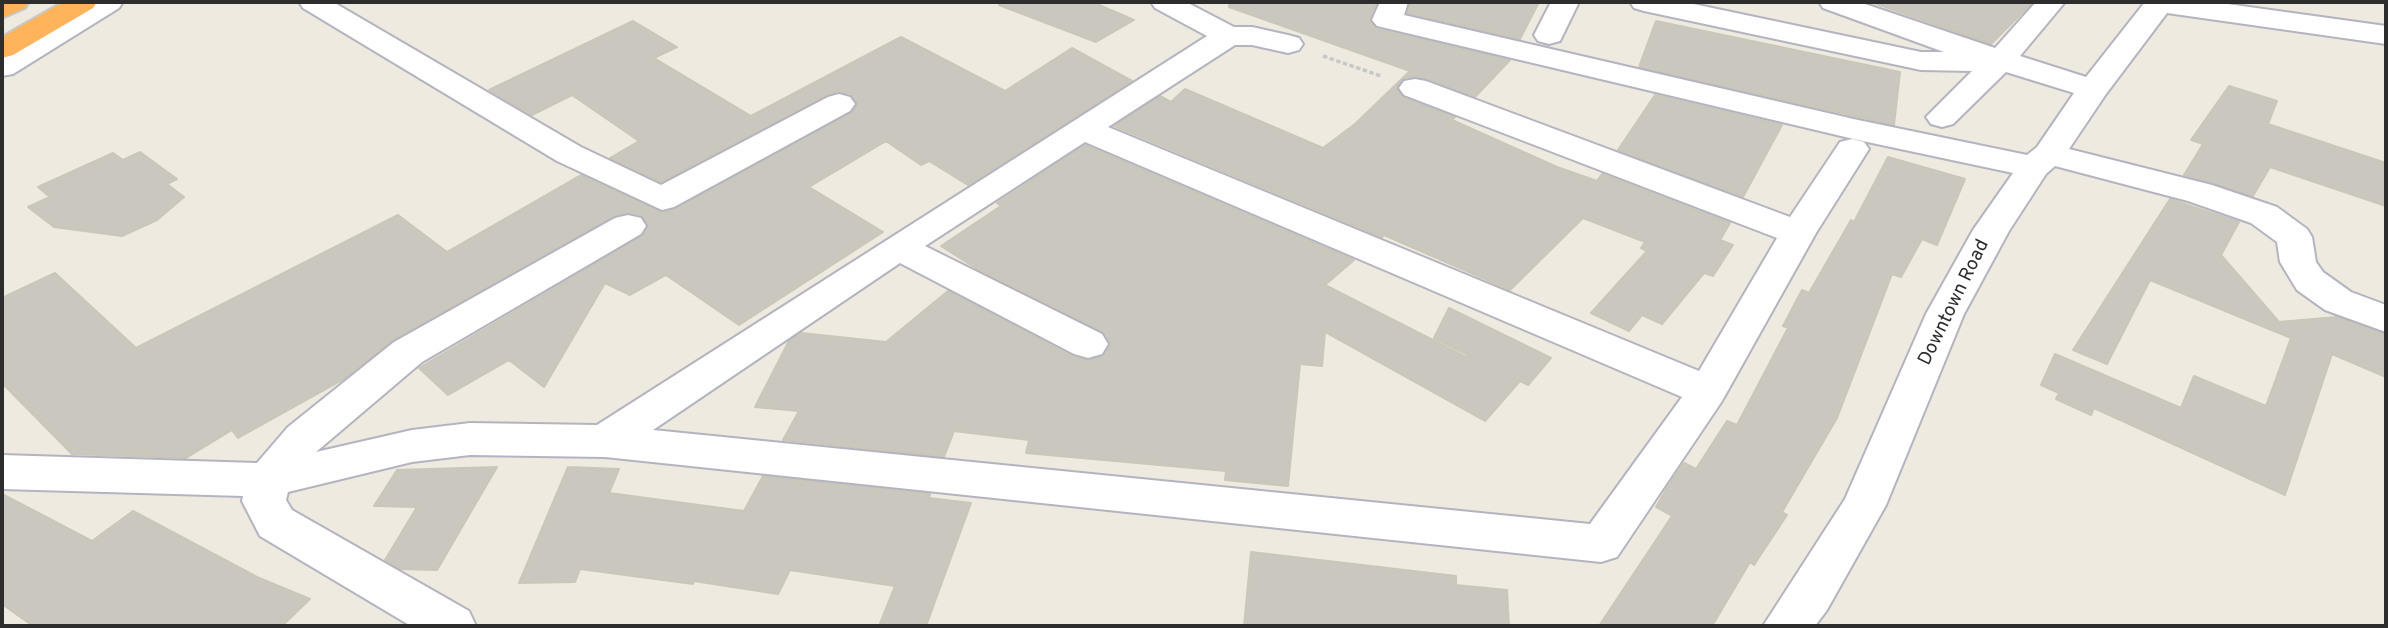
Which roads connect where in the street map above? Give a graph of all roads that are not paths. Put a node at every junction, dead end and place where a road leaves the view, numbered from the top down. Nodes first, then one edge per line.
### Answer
1 (15, 2) edge
2 (83, 2) edge
3 (109, 2) edge
4 (313, 2) edge
5 (1165, 2) edge
6 (1394, 2) edge
7 (1564, 2) edge
8 (1644, 2) edge
9 (1833, 2) edge
10 (2051, 2) edge
11 (2160, 2) edge
12 (2, 9) edge
13 (1549, 35) dead end
14 (2386, 35) edge
15 (1228, 36) junction
16 (1289, 44) road end
17 (2, 49) edge
18 (1999, 62) junction
19 (2, 67) edge
20 (1415, 88) road end
21 (2093, 89) junction
22 (839, 104) dead end
23 (1942, 117) dead end
24 (1083, 129) junction
25 (1852, 149) dead end
26 (2042, 160) junction
27 (628, 226) dead end
28 (1798, 233) junction
29 (898, 247) junction
30 (2386, 319) edge
31 (1088, 344) dead end
32 (1708, 391) junction
33 (605, 441) junction
34 (5, 469) edge
35 (268, 480) junction
36 (452, 626) edge
37 (1787, 626) edge

1 - 12 highway
2 - 17 highway
3 - 19 street
4 - 22 street
5 - 15 street
6 - 26 street
7 - 13 street
8 - 18 street
9 - 18 street
10 - 18 street
11 - 14 street
11 - 21 street, Downtown Road
15 - 16 street
15 - 24 street
18 - 21 street
18 - 23 street
20 - 28 street
21 - 26 street, Downtown Road
24 - 29 street
24 - 32 street
25 - 28 street
26 - 30 street
26 - 37 street, Downtown Road
27 - 35 street
28 - 32 street
29 - 31 street
29 - 33 street
32 - 33 street
33 - 35 street
34 - 35 street
35 - 36 street

